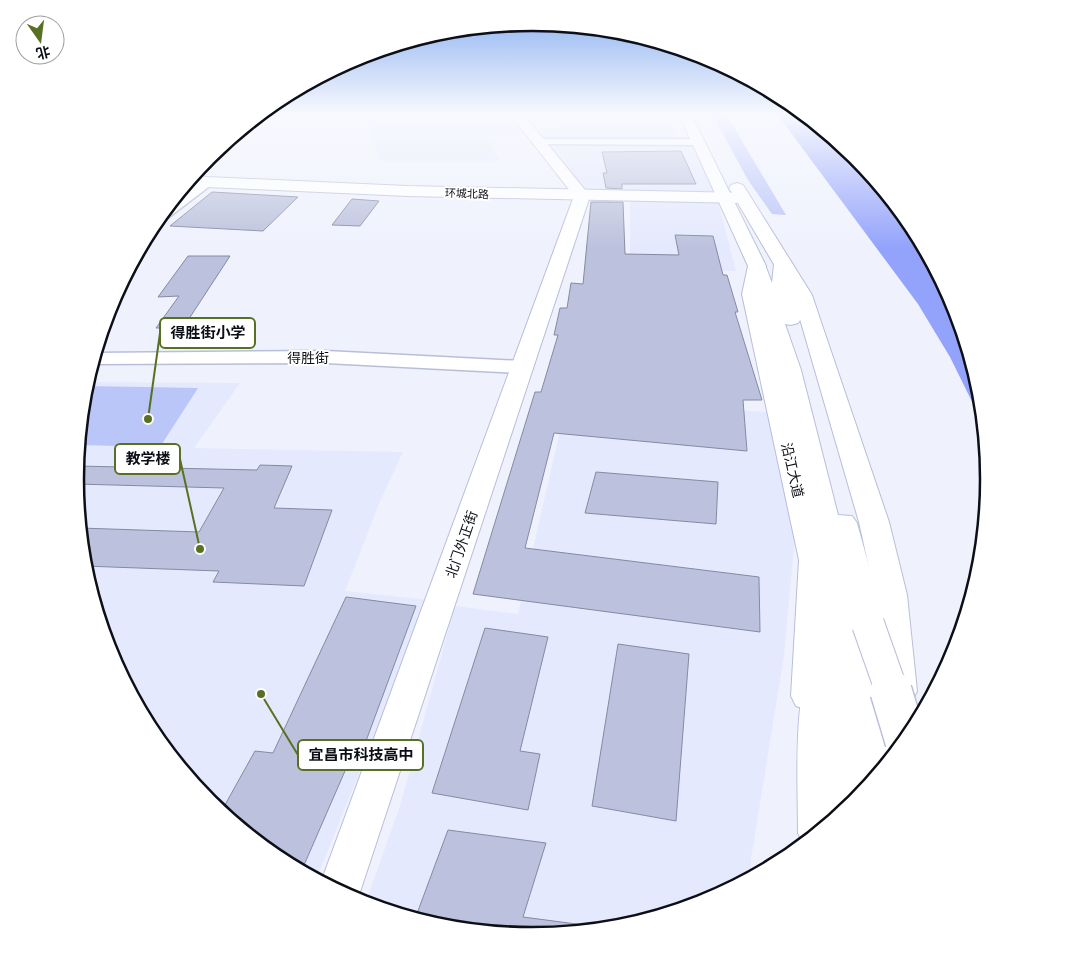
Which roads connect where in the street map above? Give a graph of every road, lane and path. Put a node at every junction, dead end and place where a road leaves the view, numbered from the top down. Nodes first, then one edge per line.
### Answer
1 (552, 159) edge
2 (708, 159) edge
3 (717, 159) edge
4 (199, 180) edge
5 (207, 182) junction
6 (582, 196) junction
7 (734, 198) junction
8 (182, 201) edge
9 (774, 270) junction
10 (101, 360) edge
11 (522, 367) junction
12 (853, 621) junction
13 (904, 731) edge
14 (902, 733) edge
15 (876, 767) edge
16 (845, 800) edge
17 (819, 824) edge
18 (805, 835) edge
19 (341, 885) edge

1 - 6 main road
2 - 7 main road
3 - 7 main road
4 - 5 main road, 环城北路
5 - 6 main road, 环城北路
5 - 8 street
6 - 7 main road, 环城北路
6 - 11 main road, 北门外正街
7 - 9 main road
9 - 12 main road
9 - 14 main road
9 - 18 main road, 沿江大道
10 - 11 street, 得胜街
11 - 19 main road, 北门外正街
12 - 13 main road, bridge
12 - 15 main road, bridge
12 - 16 main road
12 - 17 main road

